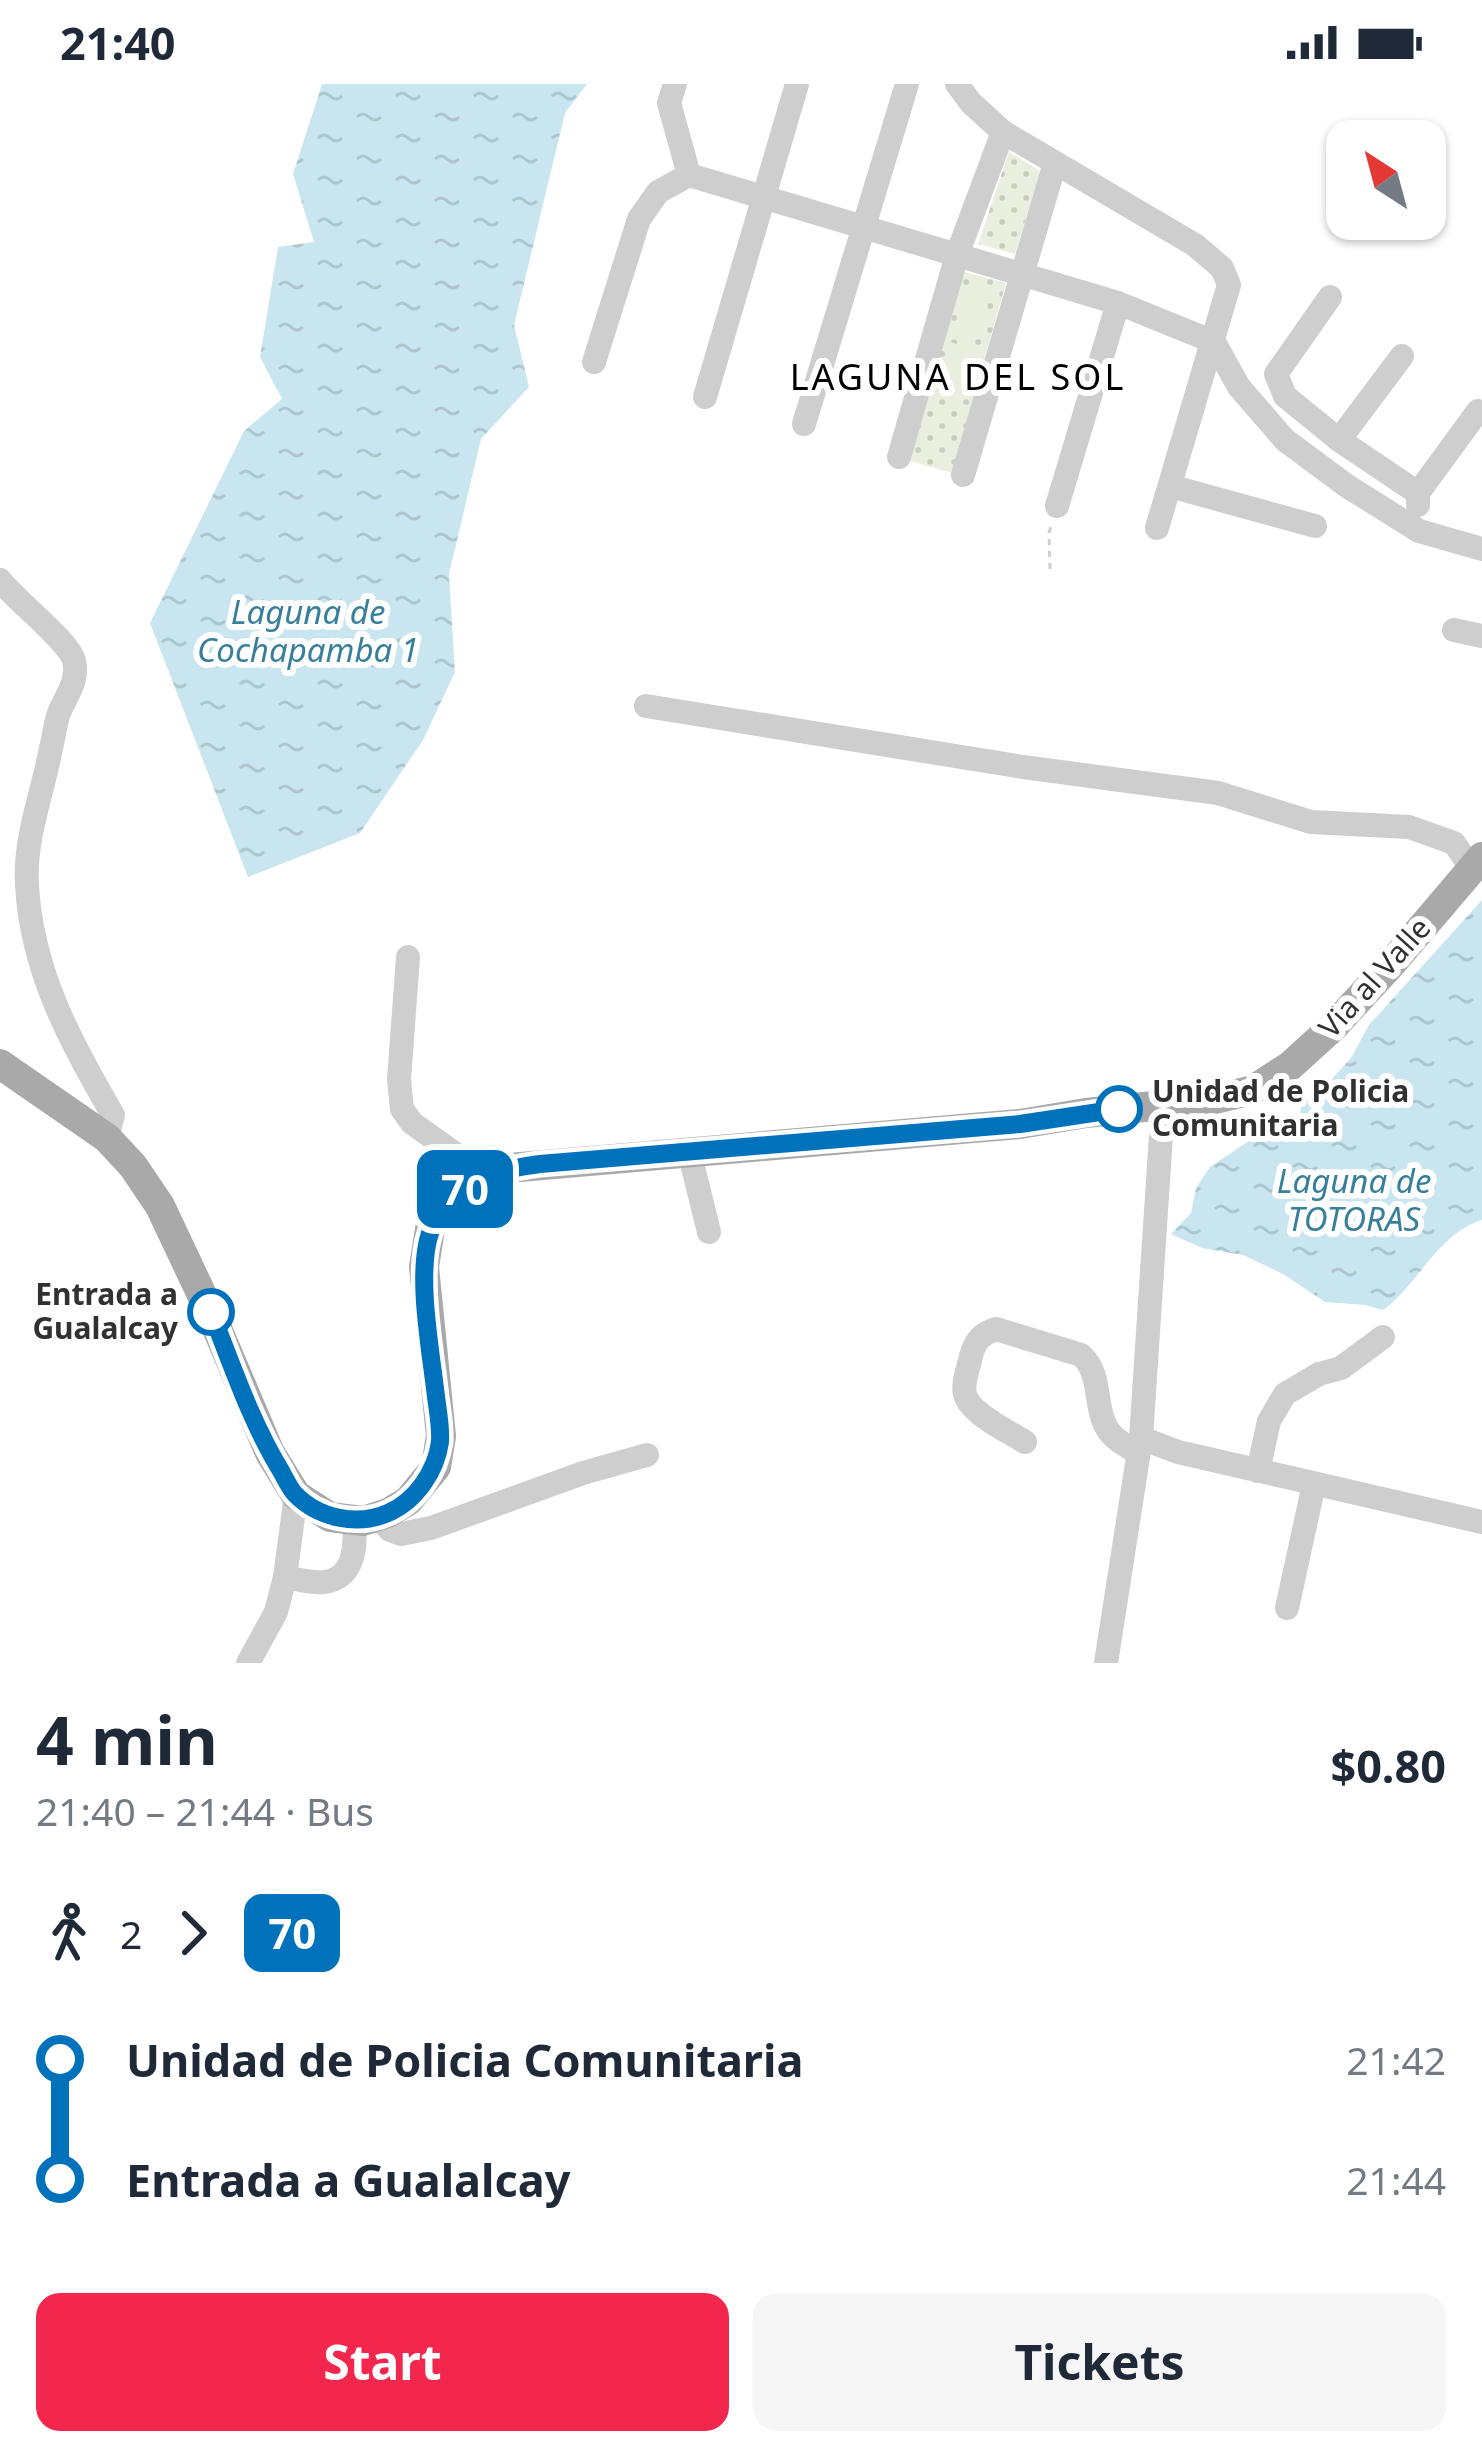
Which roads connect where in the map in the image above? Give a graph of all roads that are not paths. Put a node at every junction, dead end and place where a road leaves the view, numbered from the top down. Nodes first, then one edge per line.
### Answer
1 (675, 84) edge
2 (797, 84) edge
3 (907, 84) edge
4 (957, 84) edge
5 (1003, 132) junction
6 (1055, 163) junction
7 (688, 176) junction
8 (763, 198) junction
9 (862, 227) junction
10 (957, 255) junction
11 (1020, 274) junction
12 (1330, 297) dead end
13 (1118, 303) junction
14 (1214, 343) junction
15 (1402, 356) dead end
16 (594, 362) dead end
17 (705, 397) dead end
18 (1478, 411) dead end
19 (804, 424) dead end
20 (1339, 440) junction
21 (899, 457) dead end
22 (963, 476) dead end
23 (1170, 486) junction
24 (1418, 493) junction
25 (1058, 506) road end
26 (1315, 526) dead end
27 (1156, 528) dead end
28 (1419, 531) junction
29 (1482, 549) edge
30 (0, 580) edge
31 (1454, 630) dead end
32 (1482, 636) edge
33 (646, 706) dead end
34 (1477, 862) edge
35 (408, 957) dead end
36 (0, 1064) edge
37 (1162, 1105) junction
38 (107, 1138) junction
39 (689, 1150) junction
40 (476, 1180) junction
41 (709, 1232) dead end
42 (1383, 1337) dead end
43 (1025, 1442) dead end
44 (1139, 1446) junction
45 (647, 1455) dead end
46 (1258, 1471) junction
47 (1314, 1484) junction
48 (296, 1495) junction
49 (360, 1520) junction
50 (1482, 1522) edge
51 (285, 1577) junction
52 (1286, 1608) dead end
53 (248, 1663) edge
54 (1106, 1663) edge

1 - 7 street
2 - 8 street
3 - 9 street
4 - 5 street
5 - 6 street
5 - 10 street
6 - 11 street
6 - 14 street
7 - 8 street
7 - 16 street
8 - 9 street
8 - 17 street
9 - 10 street
9 - 19 street
10 - 11 street
10 - 21 street
11 - 13 street
11 - 22 street
12 - 20 street
13 - 14 street
13 - 25 street
14 - 23 street
14 - 28 street
15 - 20 street
18 - 24 street
20 - 24 street
23 - 26 street
23 - 27 street
24 - 28 street
28 - 29 street
30 - 38 street
31 - 32 street
33 - 34 street
34 - 37 main road, Via al Valle
35 - 40 street
36 - 38 main road
37 - 39 main road, Via al Valle
37 - 44 street
38 - 48 main road
39 - 40 main road, Via al Valle
39 - 41 street
40 - 49 main road
42 - 46 street
43 - 44 street
44 - 46 street
44 - 54 street
45 - 49 street
46 - 47 street
47 - 50 street
47 - 52 street
48 - 49 main road
48 - 51 street
49 - 51 street
51 - 53 street

